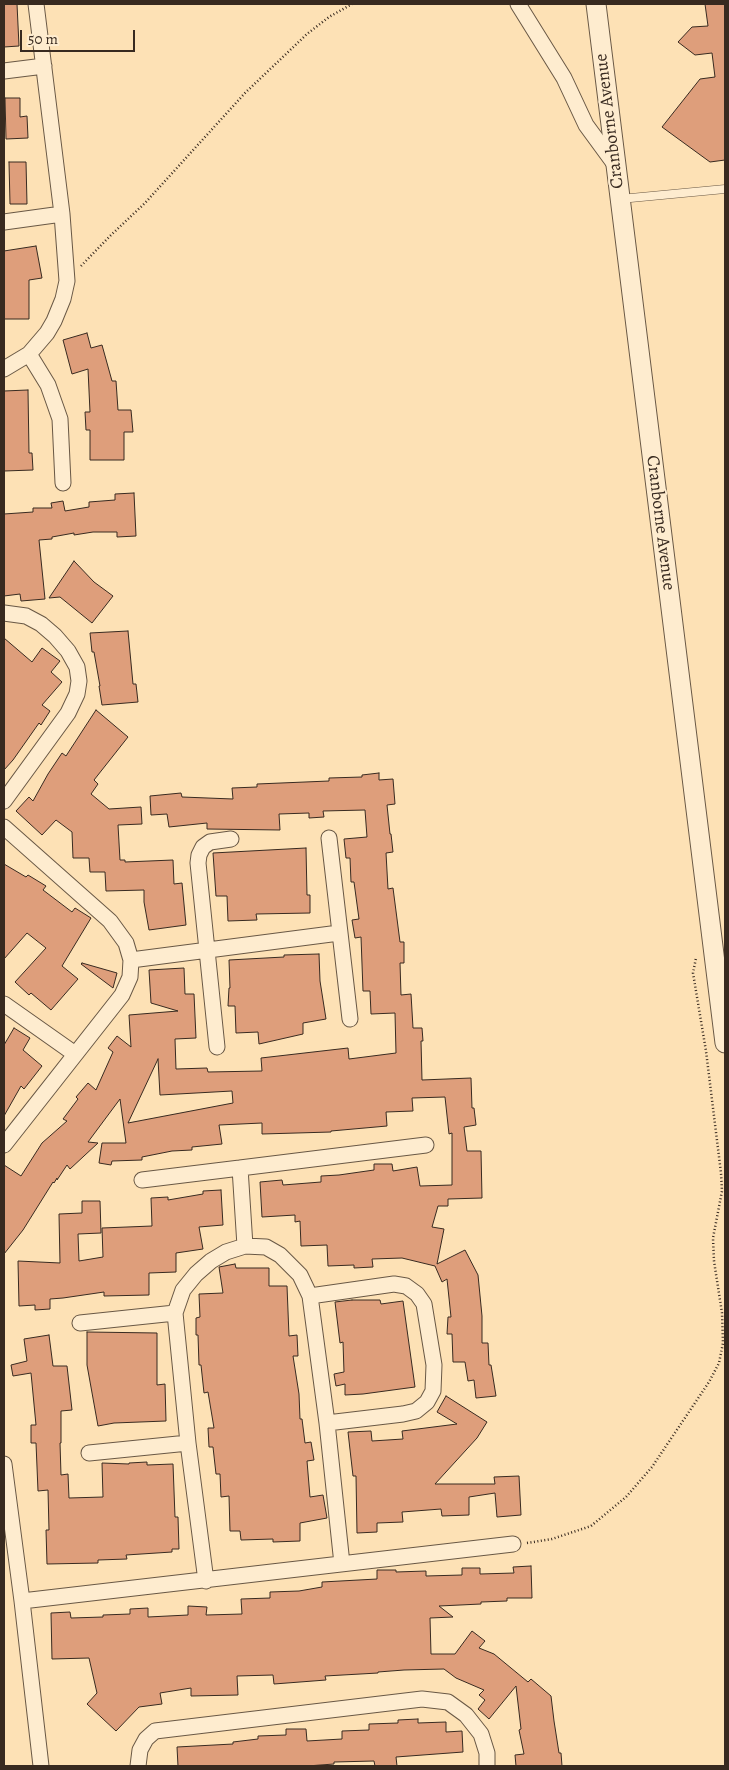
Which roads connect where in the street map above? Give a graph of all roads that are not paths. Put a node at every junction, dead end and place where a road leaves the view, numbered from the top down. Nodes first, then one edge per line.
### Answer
1 (36, 4) edge
2 (518, 4) edge
3 (596, 4) edge
4 (44, 66) junction
5 (4, 71) edge
6 (616, 166) junction
7 (725, 189) edge
8 (620, 199) junction
9 (62, 214) junction
10 (4, 222) edge
11 (29, 354) junction
12 (4, 369) edge
13 (63, 483) dead end
14 (4, 613) edge
15 (4, 801) edge
16 (4, 827) edge
17 (329, 838) dead end
18 (231, 839) dead end
19 (339, 933) junction
20 (720, 946) edge
21 (206, 951) junction
22 (131, 960) junction
23 (4, 1004) edge
24 (350, 1020) dead end
25 (725, 1043) edge
26 (217, 1047) dead end
27 (75, 1054) junction
28 (4, 1145) edge
29 (426, 1145) dead end
30 (240, 1168) junction
31 (142, 1180) dead end
32 (245, 1246) junction
33 (310, 1296) junction
34 (175, 1313) junction
35 (80, 1323) dead end
36 (327, 1423) junction
37 (188, 1443) junction
38 (89, 1453) dead end
39 (4, 1464) edge
40 (513, 1544) road end
41 (342, 1564) junction
42 (206, 1581) junction
43 (22, 1601) junction
44 (41, 1766) edge
45 (138, 1766) edge
46 (487, 1766) edge

1 - 4 street
2 - 6 street
3 - 6 street, Cranborne Avenue
4 - 5 street
4 - 9 street
6 - 8 street, Cranborne Avenue
7 - 8 lane
8 - 20 street, Cranborne Avenue
9 - 10 street
9 - 11 street
11 - 12 street
11 - 13 street
14 - 15 street
16 - 22 street
17 - 19 street
18 - 21 street
19 - 21 street
19 - 24 street
20 - 25 street, Cranborne Avenue
21 - 22 street
21 - 26 street
22 - 27 street
23 - 27 street
27 - 28 street
29 - 30 street
30 - 31 street
30 - 32 street
32 - 33 street
32 - 34 street
33 - 36 street
33 - 36 street
34 - 35 street
34 - 37 street
36 - 41 street
37 - 38 street
37 - 42 street
39 - 43 street
40 - 41 street
41 - 42 street
42 - 43 street
43 - 44 street
45 - 46 street

